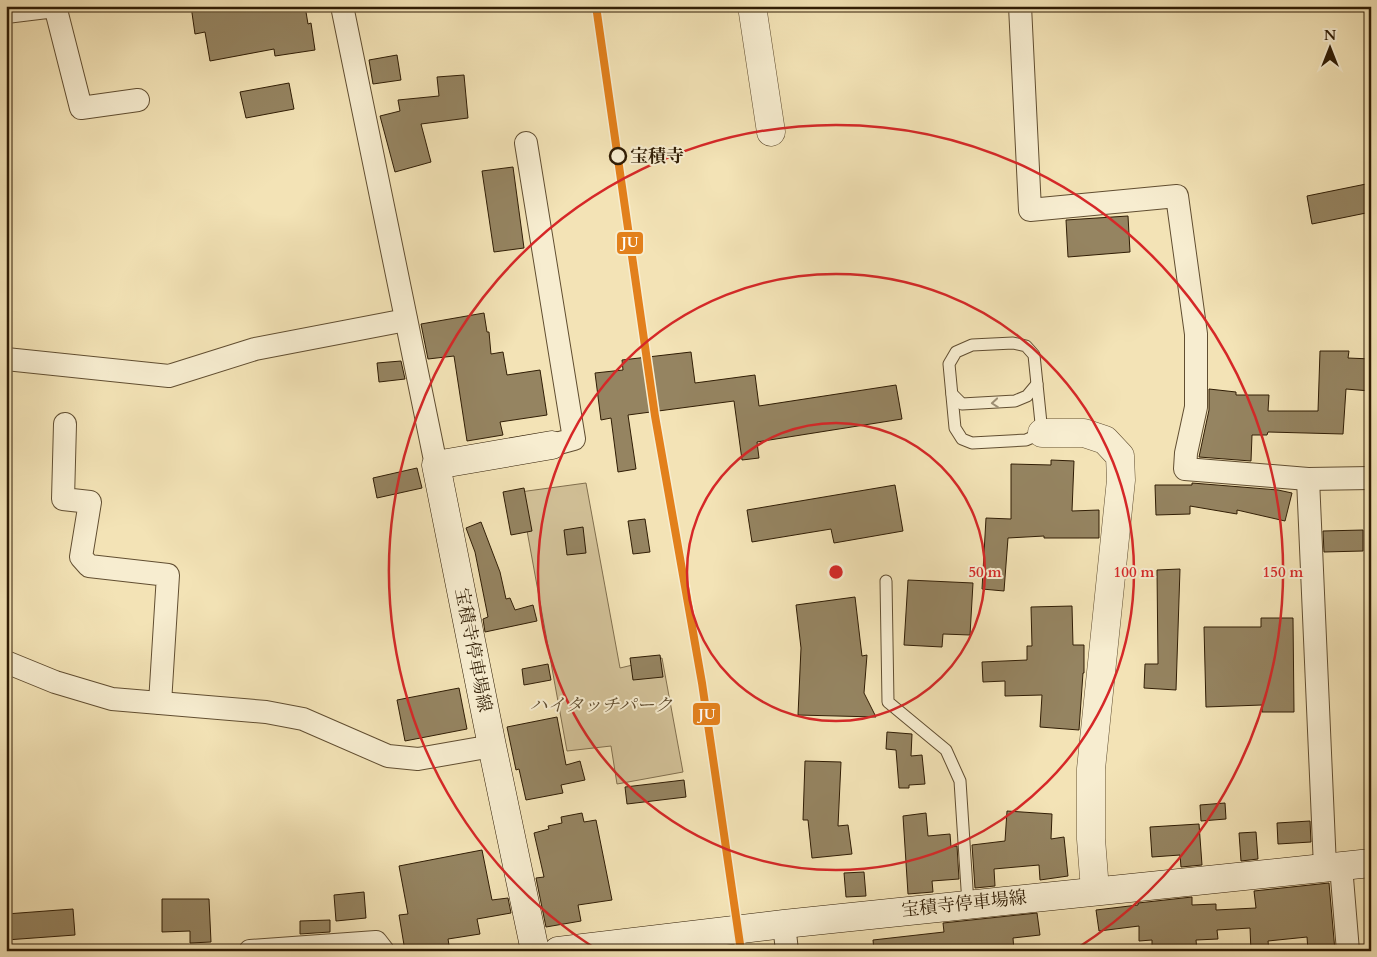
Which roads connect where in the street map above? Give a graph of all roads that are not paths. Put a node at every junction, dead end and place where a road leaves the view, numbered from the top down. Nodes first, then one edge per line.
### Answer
1 (342, 6) edge
2 (752, 6) edge
3 (1020, 6) edge
4 (6, 12) edge
5 (138, 100) dead end
6 (771, 132) dead end
7 (526, 143) dead end
8 (406, 320) junction
9 (6, 359) edge
10 (1037, 384) junction
11 (952, 394) junction
12 (65, 424) dead end
13 (1042, 432) junction
14 (552, 445) joint
15 (436, 465) junction
16 (1371, 478) edge
17 (1308, 479) junction
18 (886, 581) dead end
19 (6, 662) edge
20 (160, 703) junction
21 (492, 746) junction
22 (1371, 862) edge
23 (1333, 866) junction
24 (1095, 890) junction
25 (968, 904) junction
26 (784, 924) junction
27 (250, 951) edge
28 (383, 951) edge
29 (535, 951) edge
30 (558, 951) edge
31 (788, 951) edge
32 (1348, 951) edge

1 - 8 street
2 - 6 main road
3 - 17 street
4 - 5 street
7 - 14 street
8 - 9 street
8 - 15 street
10 -> 11 lane
10 - 11 lane
10 - 13 lane
11 - 13 lane
12 - 20 street
13 - 24 main road
14 - 15 main road
15 - 21 main road, 宝積寺停車場線
16 - 17 street
17 - 23 street
18 - 25 lane
19 - 20 street
20 - 21 street
21 - 29 main road, 宝積寺停車場線
22 - 23 main road, 宝積寺停車場線
23 - 24 main road, 宝積寺停車場線
23 - 32 street
24 - 25 main road, 宝積寺停車場線
25 - 26 main road, 宝積寺停車場線
26 - 30 main road, 宝積寺停車場線
26 - 31 street
27 - 28 street

